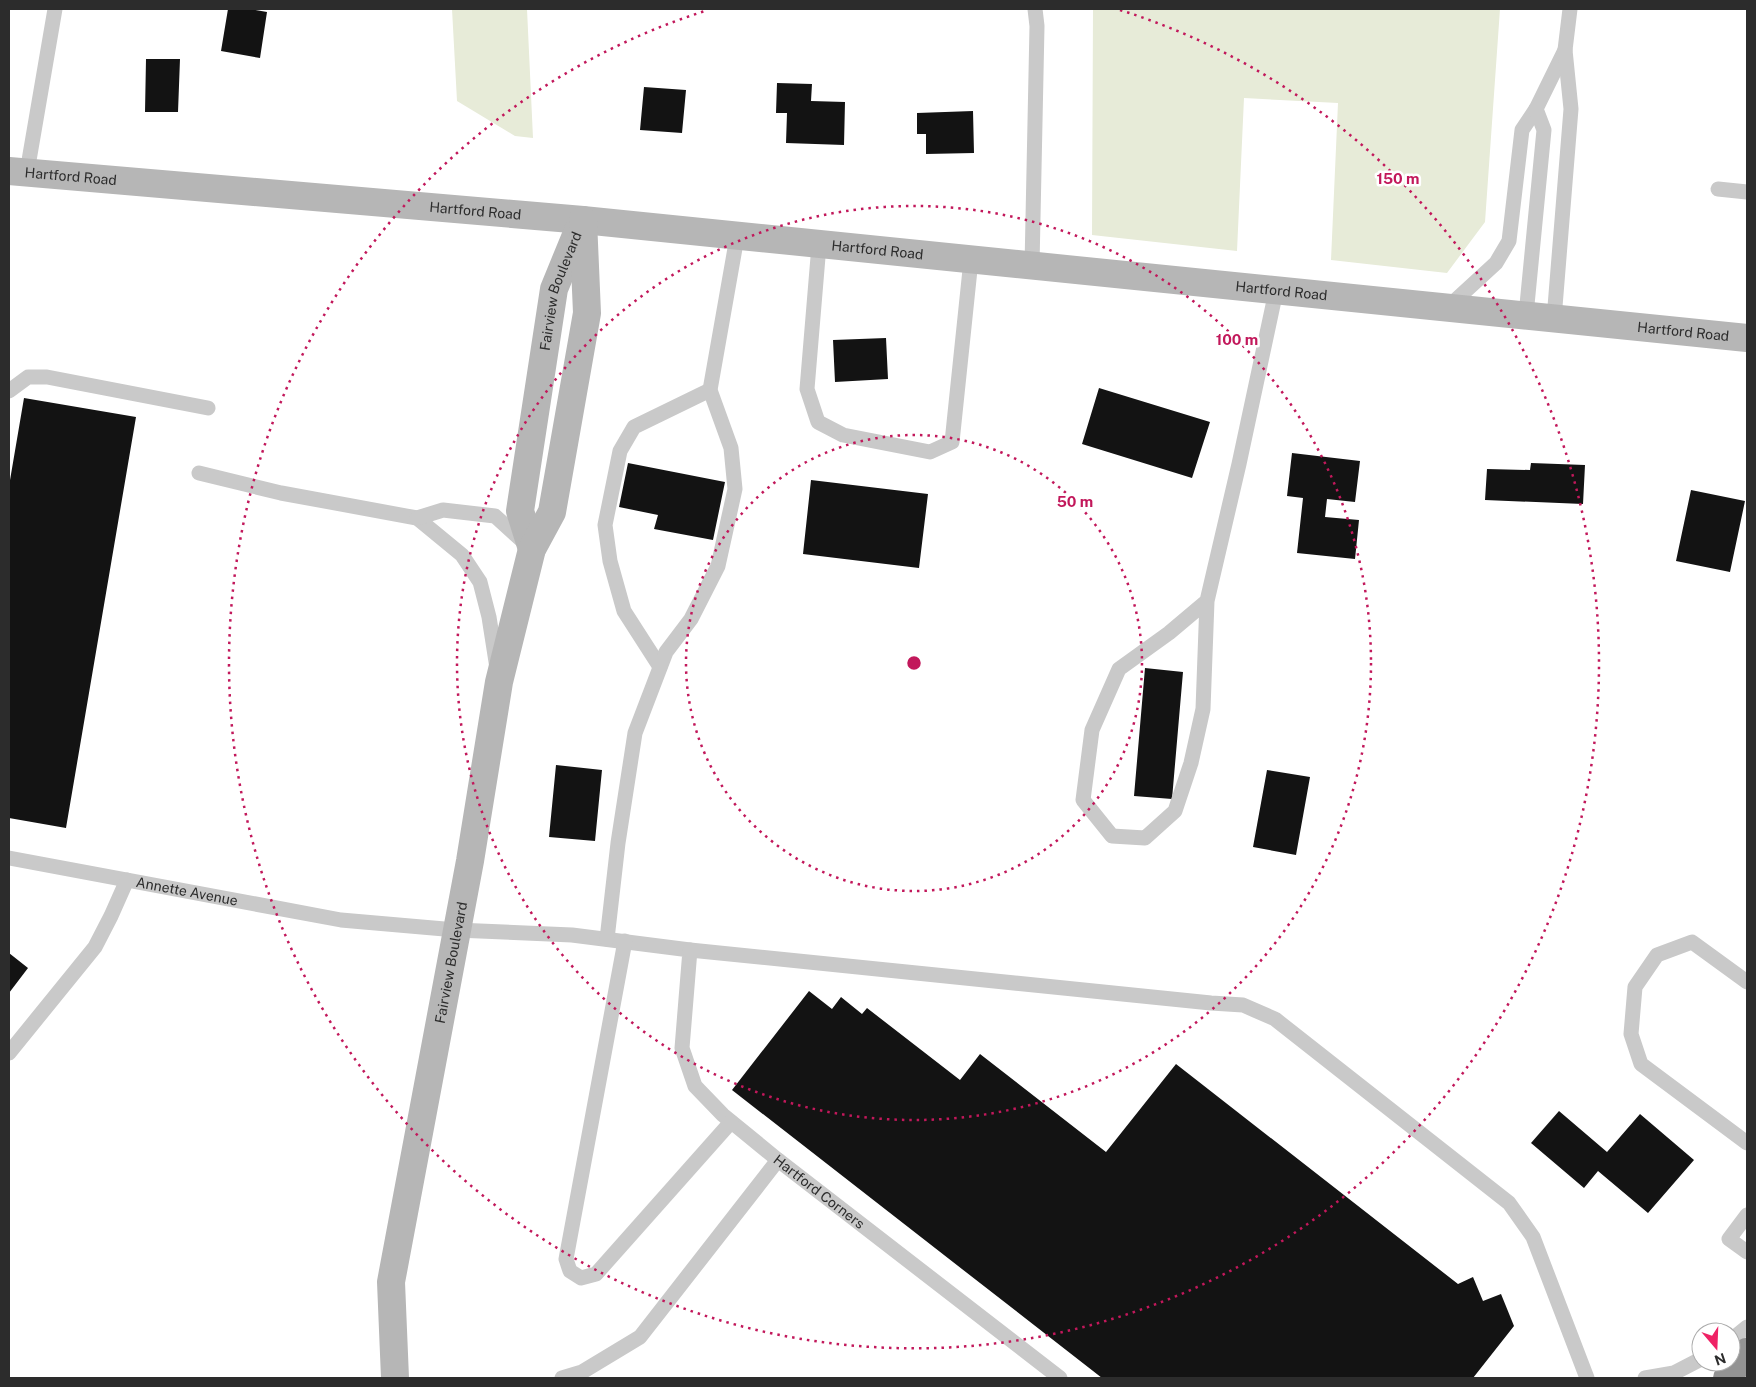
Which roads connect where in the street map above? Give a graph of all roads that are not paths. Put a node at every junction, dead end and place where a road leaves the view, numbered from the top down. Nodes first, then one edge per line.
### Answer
1 (55, 9) edge
2 (1035, 9) edge
3 (1570, 9) edge
4 (1565, 50) junction
5 (1536, 109) junction
6 (18, 172) edge
7 (1718, 189) dead end
8 (1747, 192) edge
9 (583, 220) junction
10 (737, 237) junction
11 (818, 245) junction
12 (971, 260) junction
13 (1032, 266) junction
14 (1276, 291) junction
15 (1447, 308) junction
16 (1526, 316) junction
17 (1554, 319) junction
18 (1747, 338) edge
19 (710, 390) junction
20 (9, 391) edge
21 (208, 408) dead end
22 (199, 473) dead end
23 (416, 518) junction
24 (532, 549) junction
25 (1207, 601) junction
26 (660, 667) junction
27 (499, 682) junction
28 (9, 858) edge
29 (127, 880) junction
30 (456, 930) junction
31 (607, 939) junction
32 (625, 941) junction
33 (690, 950) junction
34 (1747, 982) edge
35 (9, 1053) edge
36 (731, 1122) junction
37 (1747, 1143) edge
38 (778, 1160) junction
39 (1747, 1215) edge
40 (1747, 1252) edge
41 (1747, 1352) edge
42 (1691, 1364) edge
43 (395, 1378) edge
44 (562, 1378) edge
45 (1060, 1378) edge
46 (1587, 1378) edge
47 (1645, 1378) edge
48 (1726, 1378) edge

1 - 6 lane
2 - 13 lane
3 - 4 lane
4 - 5 lane
4 - 17 lane
5 - 15 lane
5 - 16 lane
6 - 9 street, Hartford Road
7 - 8 lane
9 - 10 street, Hartford Road
9 - 24 street, Fairview Boulevard
9 - 24 street, Fairview Boulevard
10 - 11 street, Hartford Road
10 - 19 lane
11 - 12 street, Hartford Road
11 - 12 lane
12 - 13 street, Hartford Road
13 - 14 street, Hartford Road
14 - 15 street, Hartford Road
14 - 25 lane
15 - 16 street, Hartford Road
16 - 17 street, Hartford Road
17 - 18 street, Hartford Road
19 - 26 lane
19 - 26 lane
20 - 21 lane
22 - 23 lane
23 - 24 lane
23 - 27 lane
24 - 27 street, Fairview Boulevard
25 - 25 lane
26 - 31 lane
27 - 30 street, Fairview Boulevard
28 - 29 lane
29 - 30 lane, Annette Avenue
29 - 35 lane, Annette Avenue
30 - 31 lane, Annette Avenue
30 - 43 street, Fairview Boulevard
31 - 32 lane, Annette Avenue
32 - 33 lane, Annette Avenue
32 - 36 lane
33 - 36 lane
33 - 46 lane, Annette Avenue
34 - 37 lane
36 - 38 lane
38 - 44 lane, Hartford Corners
38 - 45 lane, Hartford Corners
39 - 40 lane
41 - 48 highway
42 - 47 lane

